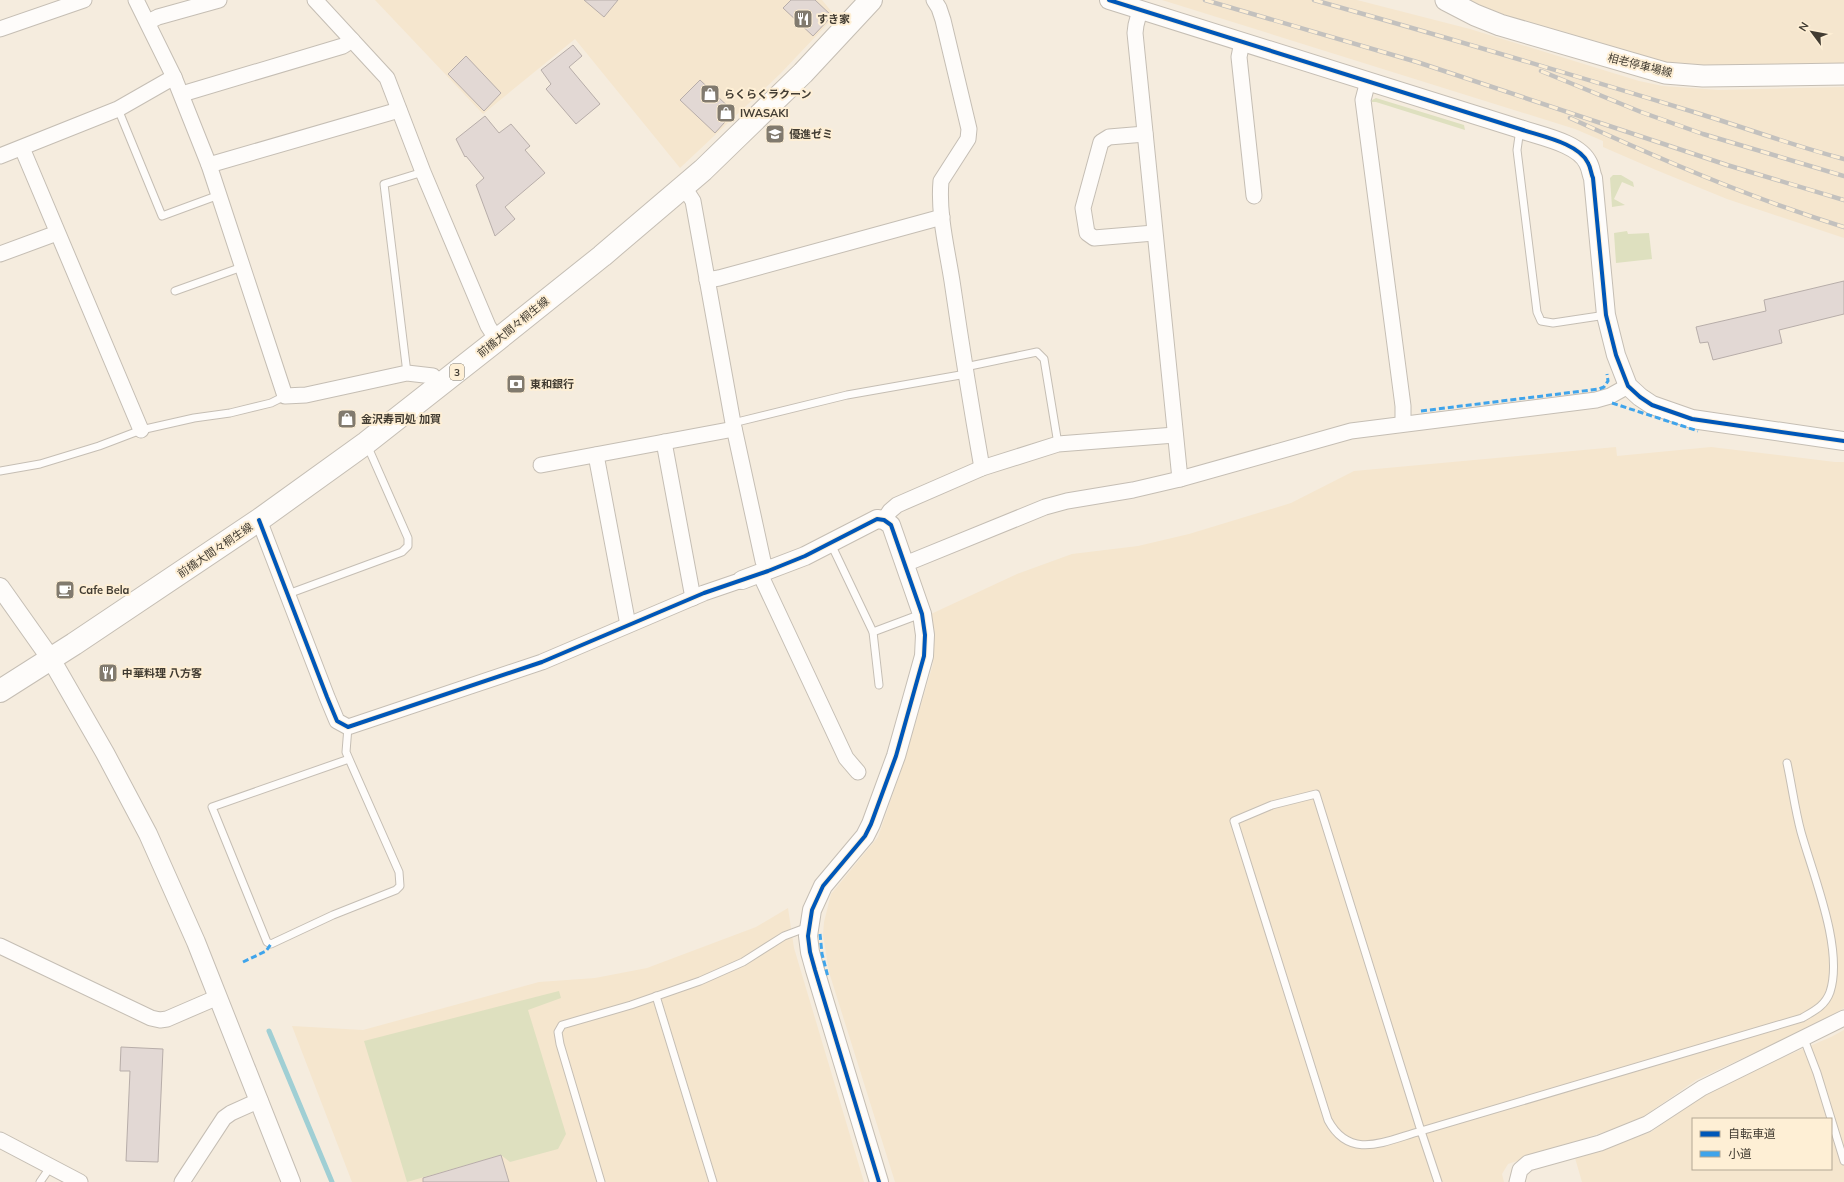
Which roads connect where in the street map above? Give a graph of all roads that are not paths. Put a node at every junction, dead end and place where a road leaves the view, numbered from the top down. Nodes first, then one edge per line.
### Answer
1 (84, 0) edge
2 (136, 0) edge
3 (219, 0) edge
4 (315, 0) edge
5 (871, 0) edge
6 (934, 0) edge
7 (1109, 0) edge
8 (1446, 0) edge
9 (1140, 10) junction
10 (148, 22) junction
11 (0, 29) edge
12 (352, 40) junction
13 (1242, 42) junction
14 (1844, 74) edge
15 (174, 77) junction
16 (1368, 81) junction
17 (182, 94) junction
18 (118, 109) junction
19 (400, 110) junction
20 (1520, 129) junction
21 (1145, 134) junction
22 (22, 148) junction
23 (0, 156) edge
24 (209, 165) junction
25 (423, 172) junction
26 (684, 187) junction
27 (219, 195) junction
28 (1254, 196) dead end
29 (942, 217) junction
30 (57, 233) junction
31 (1154, 233) junction
32 (0, 254) edge
33 (242, 267) junction
34 (707, 280) junction
35 (175, 291) dead end
36 (1606, 315) junction
37 (497, 340) junction
38 (965, 370) junction
39 (407, 373) junction
40 (440, 384) junction
41 (1628, 386) junction
42 (285, 396) junction
43 (1403, 423) junction
44 (734, 426) junction
45 (141, 430) junction
46 (1176, 435) junction
47 (1844, 441) edge
48 (664, 442) junction
49 (366, 443) junction
50 (1058, 444) junction
51 (596, 455) junction
52 (541, 466) dead end
53 (982, 468) junction
54 (0, 471) edge
55 (1180, 479) junction
56 (259, 520) junction
57 (884, 520) junction
58 (831, 543) junction
59 (905, 564) junction
60 (764, 573) junction
61 (742, 580) joint
62 (0, 587) edge
63 (288, 594) junction
64 (693, 598) junction
65 (922, 614) junction
66 (628, 625) junction
67 (872, 632) junction
68 (51, 659) junction
69 (879, 685) dead end
70 (2, 688) edge
71 (348, 727) junction
72 (350, 759) junction
73 (1787, 763) dead end
74 (858, 772) dead end
75 (810, 926) junction
76 (0, 946) edge
77 (656, 996) junction
78 (218, 997) junction
79 (1844, 1018) edge
80 (1804, 1039) junction
81 (260, 1100) junction
82 (1831, 1118) edge
83 (1832, 1122) edge
84 (1420, 1131) junction
85 (0, 1140) edge
86 (1844, 1161) edge
87 (51, 1166) junction
88 (40, 1182) edge
89 (80, 1182) edge
90 (182, 1182) edge
91 (291, 1182) edge
92 (601, 1182) edge
93 (713, 1182) edge
94 (879, 1182) edge
95 (1438, 1182) edge
96 (1518, 1182) edge

1 - 11 street
2 - 10 street
3 - 10 street
4 - 12 street
5 - 26 main road, 前橋大間々桐生線 / 3
6 - 29 street
7 - 9 street
8 - 14 main road, 相老停車場線
9 - 13 street
9 - 21 street
10 - 15 street
12 - 17 street
12 - 19 street
13 - 16 street
13 - 28 street
15 - 17 street
15 - 18 street
16 - 20 street
16 - 43 street
17 - 24 street
18 - 22 street
18 - 27 lane
19 - 24 street
19 - 25 street
20 - 36 street
20 - 36 lane
21 - 31 street
21 - 31 street
22 - 23 street
22 - 30 street
24 - 27 street
25 - 37 street
25 - 39 lane
26 - 34 street
26 - 37 main road, 前橋大間々桐生線 / 3
27 - 33 street
29 - 34 street
29 - 38 street
30 - 32 street
30 - 45 street
31 - 46 street
33 - 35 lane
33 - 42 street
34 - 44 street
36 - 41 street
37 - 40 main road, 前橋大間々桐生線 / 3
38 - 44 lane
38 - 50 lane
38 - 53 street
39 - 40 street
39 - 42 street
40 - 49 main road, 前橋大間々桐生線 / 3
41 - 43 street
41 - 47 street
42 - 45 lane
43 - 55 street
44 - 48 street
44 - 60 street
45 - 54 lane
46 - 50 street
46 - 55 street
48 - 51 street
48 - 64 street
49 - 56 main road, 前橋大間々桐生線 / 3
49 - 63 lane
50 - 53 street
51 - 52 street
51 - 66 street
53 - 57 street
55 - 59 street
56 - 63 street
56 - 68 main road, 前橋大間々桐生線 / 3
57 - 58 street
57 - 59 street
58 - 60 street
58 - 67 lane
59 - 65 street
60 - 61 street
60 - 74 street
61 - 64 street
62 - 68 street
63 - 71 street
64 - 66 street
65 - 67 lane
65 - 75 street
66 - 71 street
67 - 69 lane
68 - 70 main road, 前橋大間々桐生線 / 3
68 - 78 street
71 - 72 lane
72 - 72 lane
73 - 84 lane
75 - 77 lane
75 - 94 street
76 - 78 street
77 - 92 lane
77 - 93 lane
78 - 81 street
79 - 80 street
80 - 82 lane
80 - 96 street
81 - 90 street
81 - 91 street
83 - 86 lane
84 - 84 lane
84 - 95 lane
85 - 87 street
87 - 88 lane
87 - 89 street

